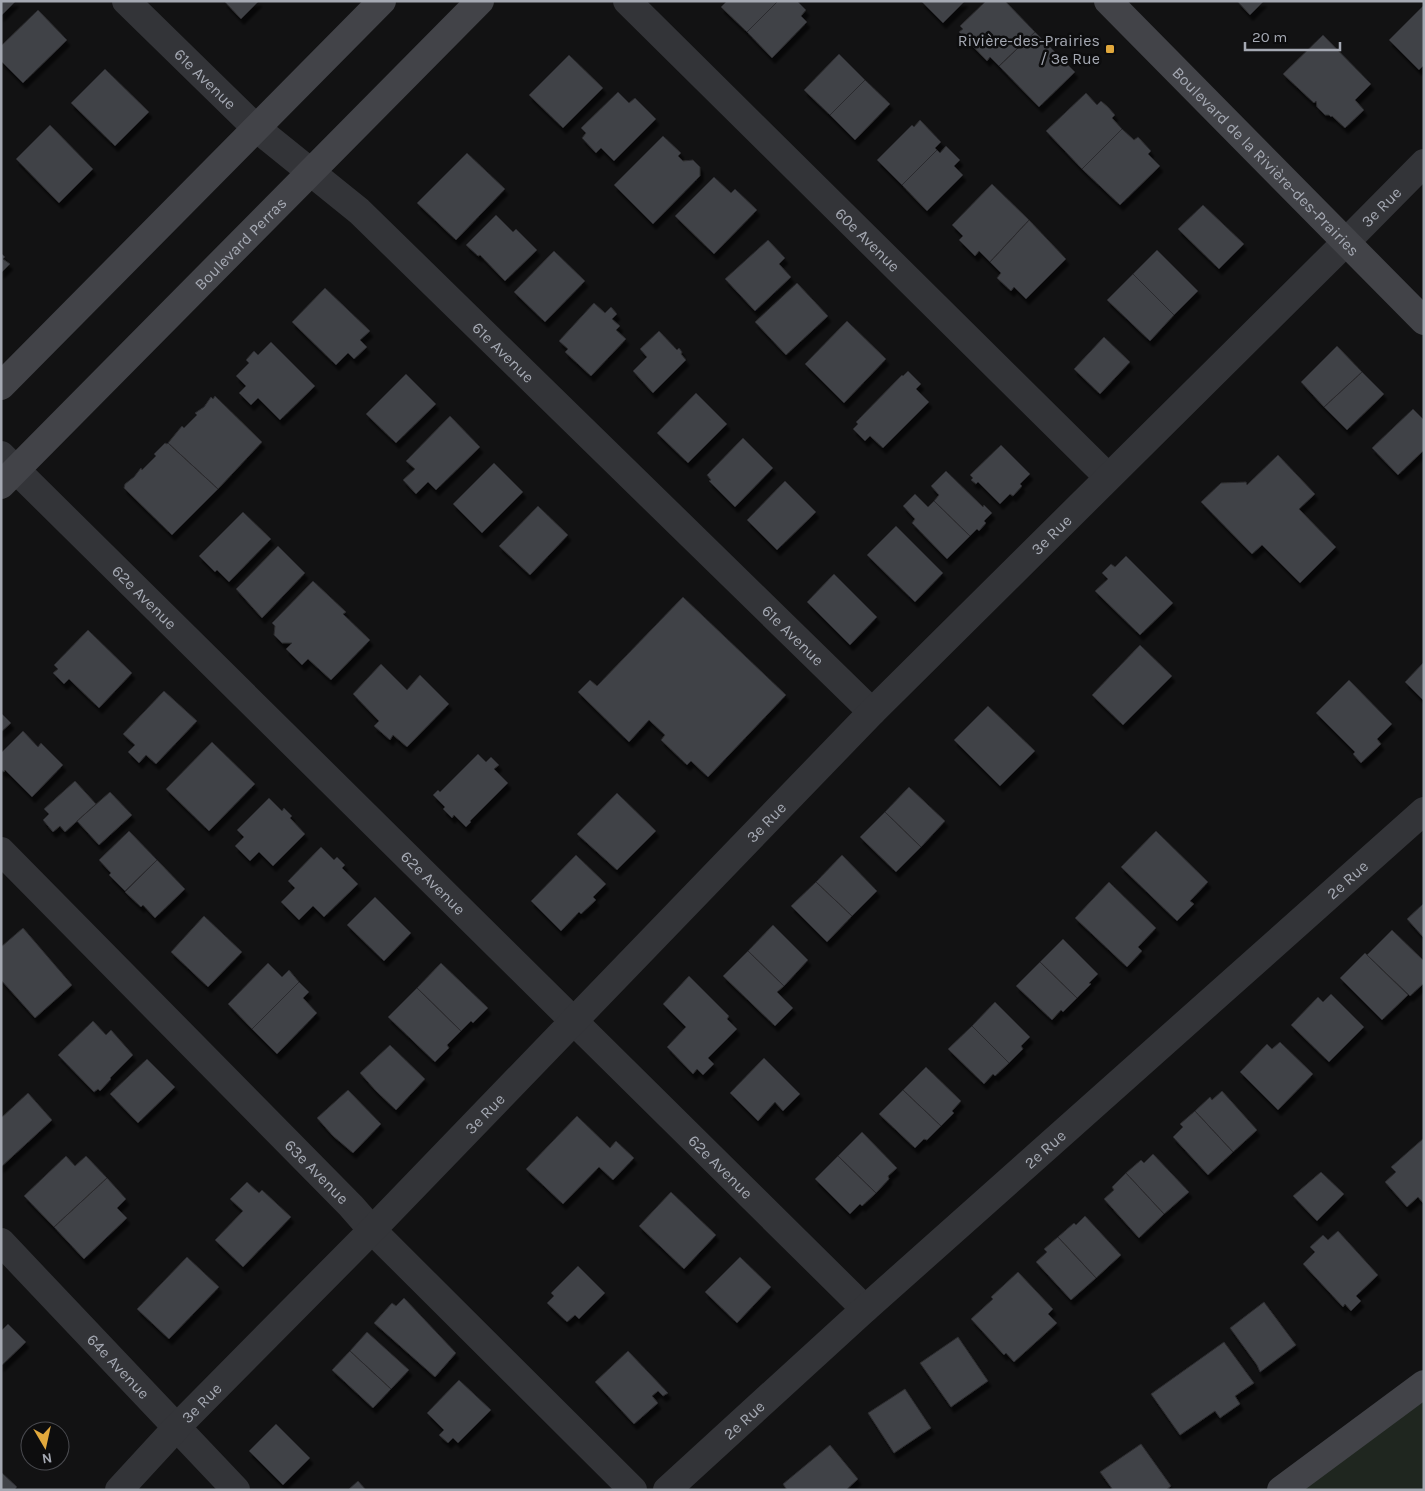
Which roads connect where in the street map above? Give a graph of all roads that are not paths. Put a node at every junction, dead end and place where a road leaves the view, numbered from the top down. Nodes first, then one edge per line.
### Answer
1 (126, 1) edge
2 (382, 1) edge
3 (480, 1) edge
4 (627, 1) edge
5 (1108, 1) edge
6 (256, 128) junction
7 (1424, 163) edge
8 (311, 172) junction
9 (1346, 242) junction
10 (1424, 321) edge
11 (1, 386) edge
12 (6, 470) edge
13 (1108, 477) junction
14 (872, 712) junction
15 (1424, 811) edge
16 (1, 851) edge
17 (575, 1020) junction
18 (372, 1230) junction
19 (1, 1242) edge
20 (865, 1309) junction
21 (1424, 1384) edge
22 (177, 1427) junction
23 (119, 1490) edge
24 (236, 1490) edge
25 (633, 1490) edge
26 (667, 1490) edge
27 (1280, 1490) edge

1 - 6 street, 61e Avenue
2 - 6 main road
3 - 8 main road, Boulevard Perras
4 - 13 street, 60e Avenue
5 - 9 main road, Boulevard de la Rivière-des-Prairies
6 - 8 street, 61e Avenue
6 - 11 main road
7 - 9 street, 3e Rue
8 - 12 main road, Boulevard Perras
8 - 14 street, 61e Avenue
9 - 10 main road, Boulevard de la Rivière-des-Prairies
9 - 13 street, 3e Rue
12 - 17 street, 62e Avenue
13 - 14 street, 3e Rue
14 - 17 street, 3e Rue
15 - 20 street, 2e Rue
16 - 18 street, 63e Avenue
17 - 18 street, 3e Rue
17 - 20 street, 62e Avenue
18 - 22 street, 3e Rue
18 - 25 street, 63e Avenue
19 - 22 street, 64e Avenue
20 - 26 street, 2e Rue
21 - 27 main road
22 - 23 street, 3e Rue
22 - 24 street, 64e Avenue

